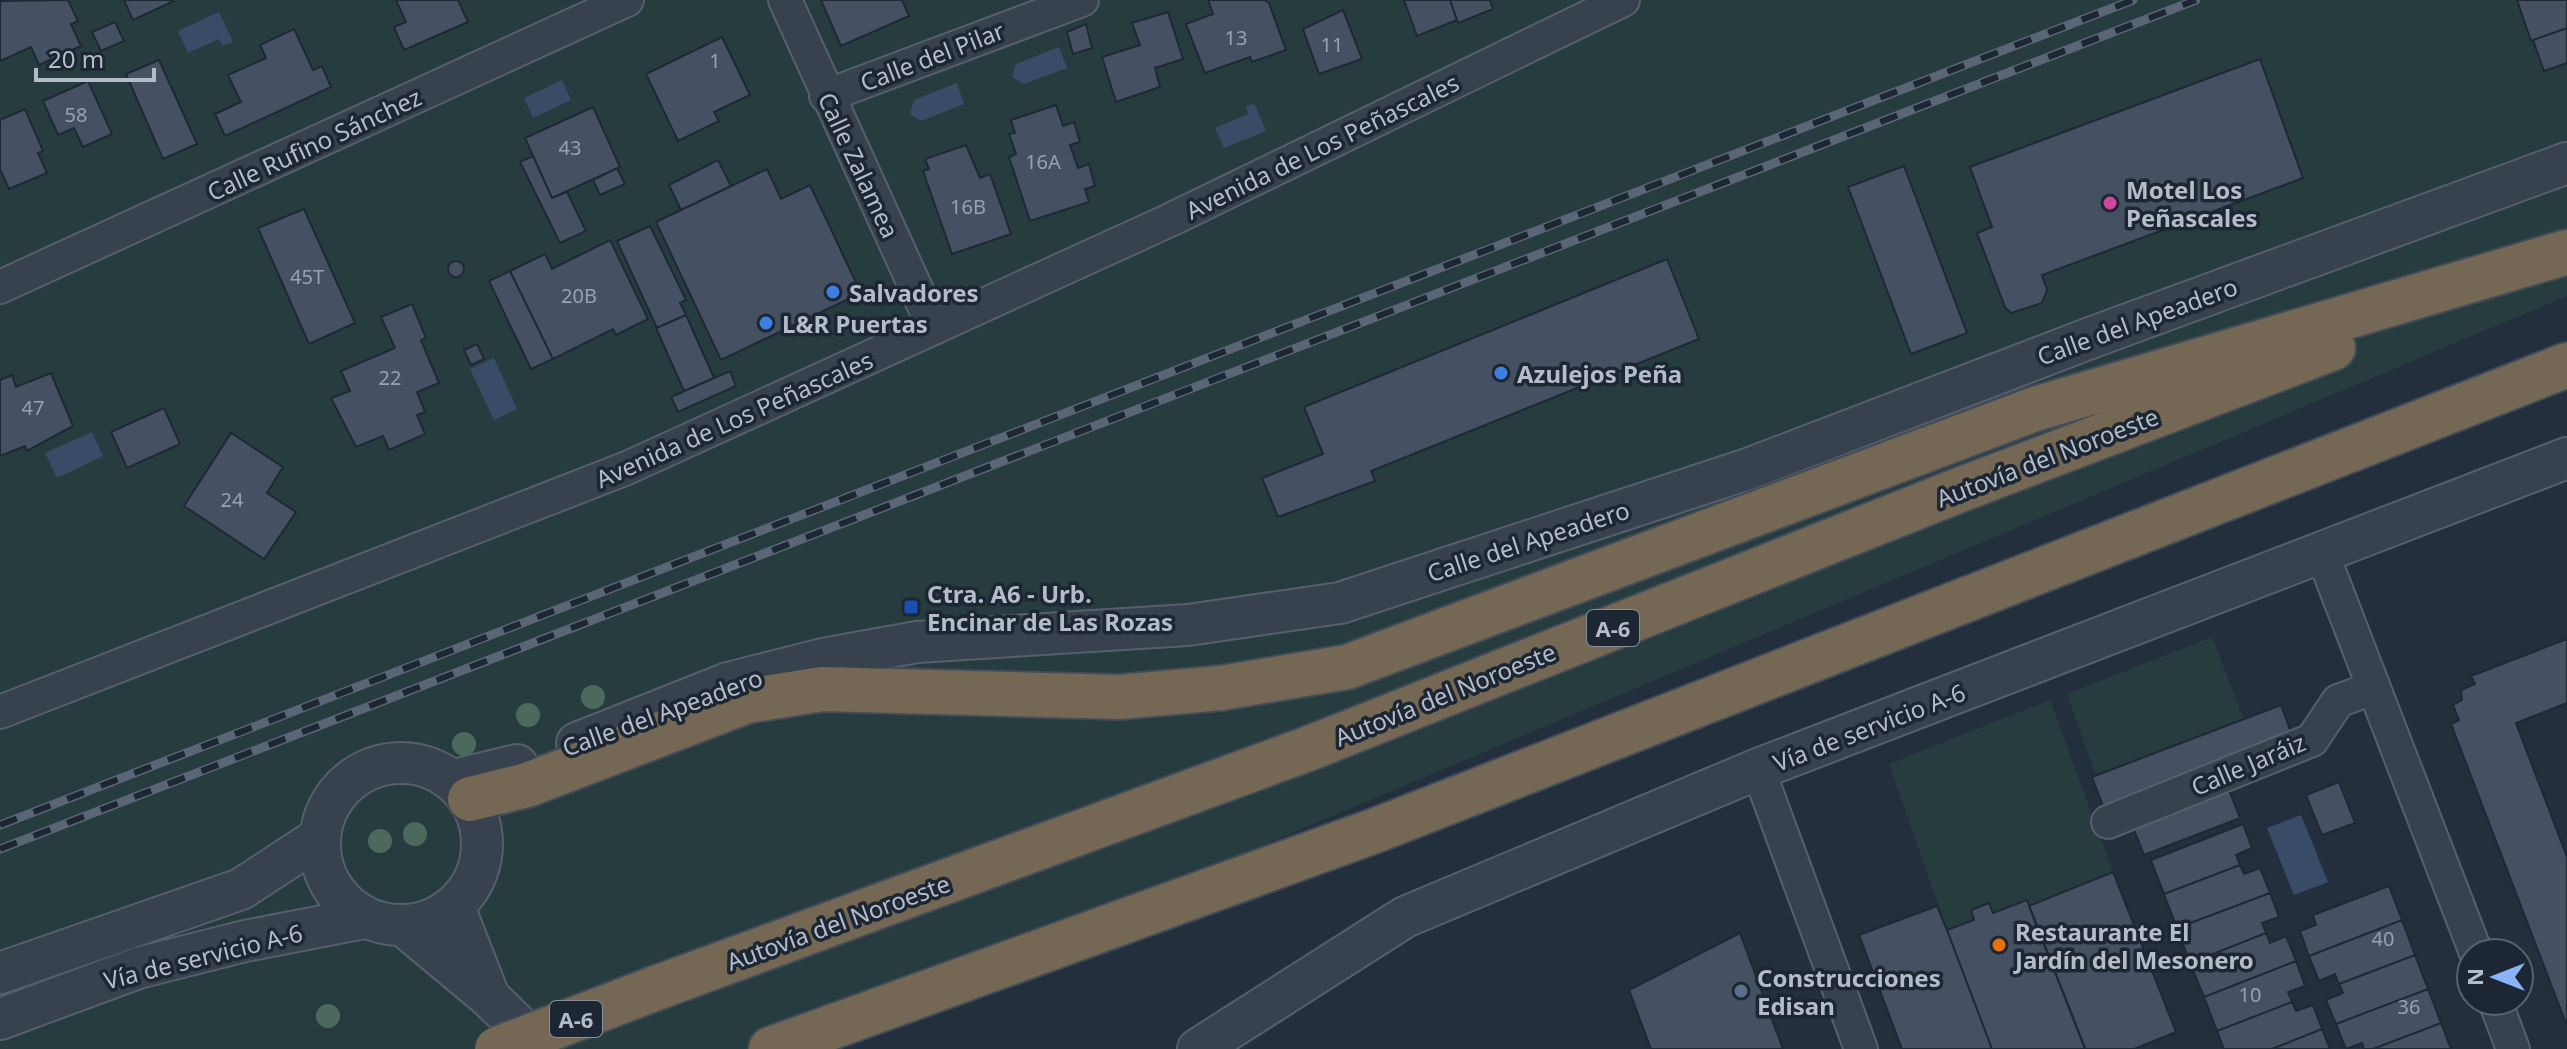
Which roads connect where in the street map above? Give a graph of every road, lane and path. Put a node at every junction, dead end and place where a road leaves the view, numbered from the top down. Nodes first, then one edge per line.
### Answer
1 (627, 0) edge
2 (785, 0) edge
3 (1082, 0) edge
4 (1623, 0) edge
5 (826, 96) junction
6 (2567, 163) edge
7 (2567, 252) edge
8 (2567, 260) edge
9 (0, 287) edge
10 (934, 328) junction
11 (2567, 365) edge
12 (2567, 458) edge
13 (2322, 553) junction
14 (2373, 688) junction
15 (0, 712) edge
16 (1758, 769) junction
17 (462, 789) junction
18 (2108, 822) dead end
19 (319, 838) junction
20 (454, 907) junction
21 (364, 918) junction
22 (405, 927) junction
23 (2470, 937) edge
24 (0, 973) edge
25 (489, 997) junction
26 (2501, 1017) edge
27 (0, 1019) edge
28 (497, 1049) edge
29 (542, 1049) edge
30 (771, 1049) edge
31 (1198, 1049) edge
32 (1861, 1049) edge
33 (2513, 1049) edge

1 - 9 street, Calle Rufino Sánchez
2 - 5 street, Calle Zalamea
3 - 5 street, Calle del Pilar
4 - 10 street, Avenida de Los Peñascales
5 - 10 street, Calle Zalamea
6 - 17 street, Calle del Apeadero
7 - 17 highway
8 - 28 highway, Autovía del Noroeste / A-6, bridge
10 - 15 street, Avenida de Los Peñascales
11 - 30 highway
12 - 13 street, Vía de servicio A-6
13 - 14 street
13 - 16 street, Vía de servicio A-6
14 - 18 street, Calle Jaráiz
14 - 23 street
16 - 31 street, Vía de servicio A-6
16 - 32 street
17 - 19 street
17 - 20 street
19 - 21 street
19 - 24 street, Vía de servicio A-6
20 - 22 street
20 - 25 street
21 - 22 street
21 - 27 street, Vía de servicio A-6
22 - 25 street
25 - 29 street
26 - 33 street

